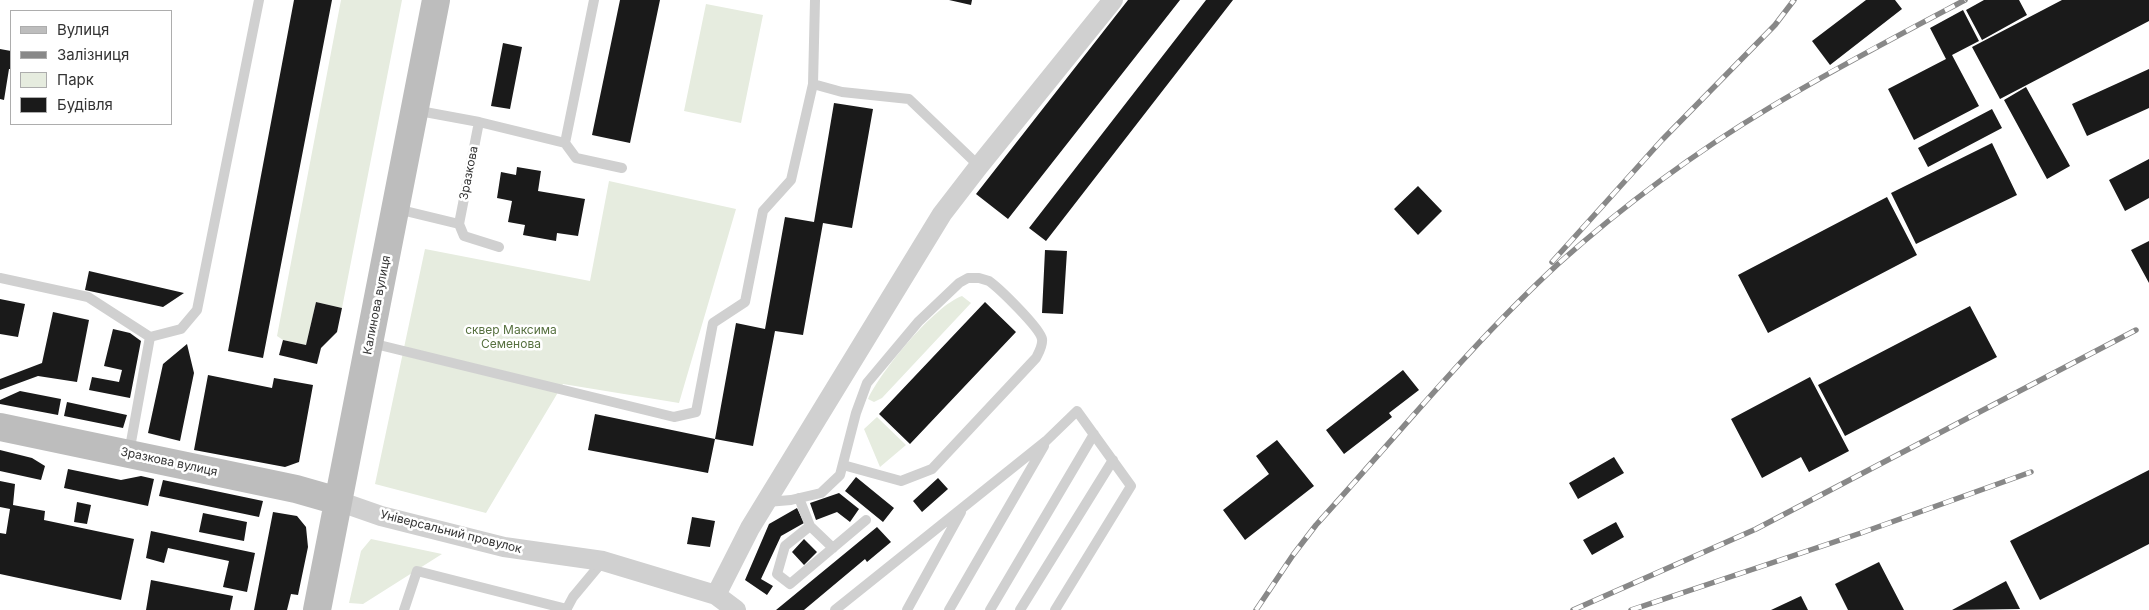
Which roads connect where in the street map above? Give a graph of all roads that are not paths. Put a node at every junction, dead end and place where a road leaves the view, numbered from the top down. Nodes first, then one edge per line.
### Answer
1 (259, 0) edge
2 (436, 0) edge
3 (594, 0) edge
4 (815, 0) edge
5 (1113, 0) edge
6 (813, 84) junction
7 (414, 110) junction
8 (479, 122) junction
9 (565, 143) junction
10 (978, 166) junction
11 (622, 168) dead end
12 (396, 209) junction
13 (459, 224) junction
14 (499, 248) dead end
15 (0, 278) edge
16 (150, 337) junction
17 (370, 342) junction
18 (0, 427) edge
19 (1094, 434) junction
20 (1046, 442) junction
21 (129, 454) junction
22 (1113, 460) junction
23 (843, 465) junction
24 (799, 498) junction
25 (338, 501) junction
26 (766, 502) junction
27 (963, 508) junction
28 (866, 520) dead end
29 (810, 526) junction
30 (833, 548) junction
31 (602, 561) junction
32 (716, 595) junction
33 (566, 609) edge
34 (317, 610) edge
35 (404, 610) edge
36 (736, 610) edge
37 (835, 610) edge
38 (907, 610) edge
39 (949, 610) edge
40 (990, 610) edge
41 (1020, 610) edge
42 (1056, 610) edge

1 - 16 lane
2 - 7 main road, Калинова вулиця
3 - 9 lane
4 - 6 lane
5 - 10 street
6 - 10 lane
6 - 17 lane
7 - 8 lane
7 - 12 main road, Калинова вулиця
8 - 9 lane
8 - 13 lane, Зразкова
9 - 11 lane
10 - 26 street
12 - 13 lane
12 - 17 main road, Калинова вулиця
13 - 14 lane
15 - 16 lane
16 - 21 lane
17 - 25 main road, Калинова вулиця
18 - 21 main road, Зразкова вулиця
19 - 20 lane
19 - 22 lane
19 - 40 lane
20 - 27 lane
20 - 39 lane
21 - 25 main road, Зразкова вулиця
22 - 41 lane
22 - 42 lane
23 - 23 lane
23 - 24 lane
24 - 26 lane
24 - 29 lane
25 - 31 street, Універсальний провулок
25 - 34 main road, Калинова вулиця
26 - 32 street
27 - 37 lane
27 - 38 lane
28 - 30 lane
29 - 30 lane
29 - 30 lane
31 - 32 street, Універсальний провулок
31 - 33 lane
32 - 36 street, Універсальний провулок
33 - 35 lane

